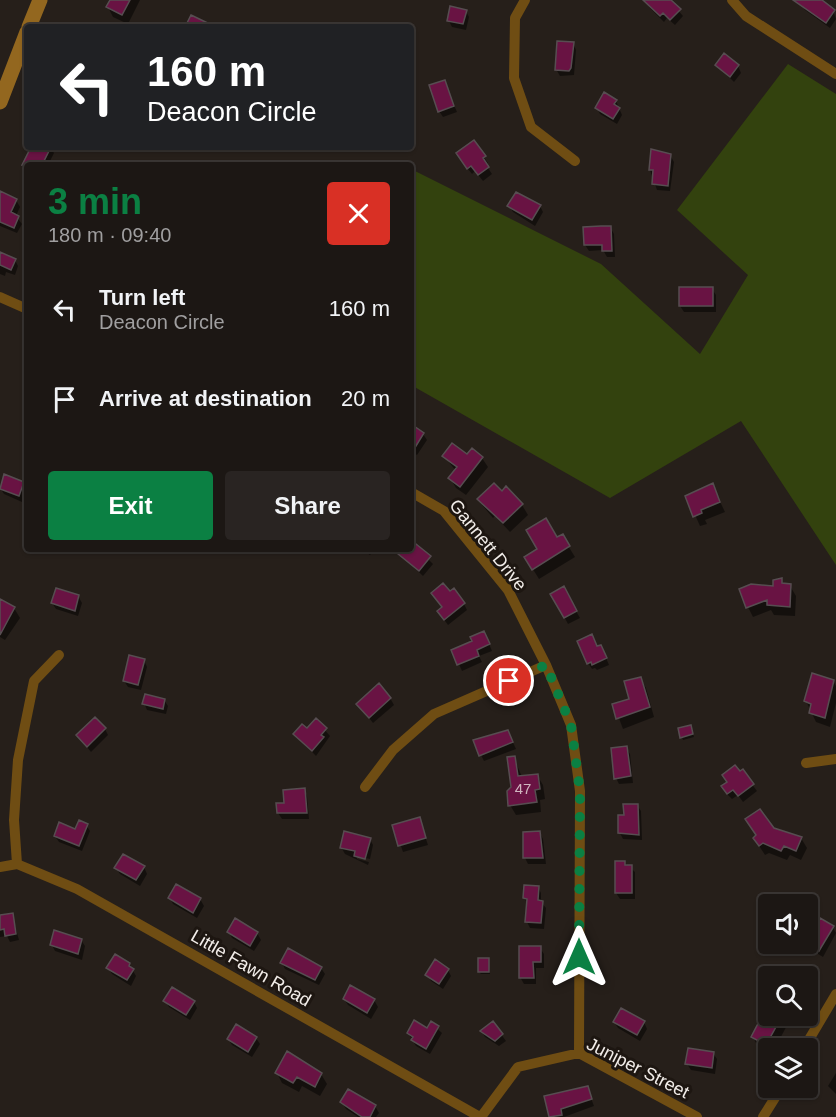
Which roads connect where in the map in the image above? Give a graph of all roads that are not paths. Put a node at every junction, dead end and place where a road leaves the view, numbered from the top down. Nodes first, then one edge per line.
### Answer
1 (40, 0) edge
2 (525, 0) edge
3 (732, 0) edge
4 (30, 24) edge
5 (24, 40) edge
6 (836, 74) edge
7 (0, 102) edge
8 (575, 160) dead end
9 (0, 297) edge
10 (24, 308) edge
11 (414, 494) edge
12 (59, 655) dead end
13 (546, 665) junction
14 (836, 759) edge
15 (806, 763) dead end
16 (365, 787) dead end
17 (17, 864) junction
18 (0, 867) edge
19 (836, 994) edge
20 (810, 1038) edge
21 (579, 1053) junction
22 (775, 1098) edge
23 (481, 1117) edge
24 (697, 1117) edge
25 (764, 1117) edge

1 - 4 street
2 - 8 street
3 - 6 street
5 - 7 street
9 - 10 street
11 - 13 street, Gannett Drive
12 - 17 street
13 - 16 street
13 - 21 street, Gannett Drive
14 - 15 street
17 - 18 street
17 - 23 street, Little Fawn Road
19 - 20 street
21 - 23 street, Juniper Street
21 - 24 street, Juniper Street
22 - 25 street

